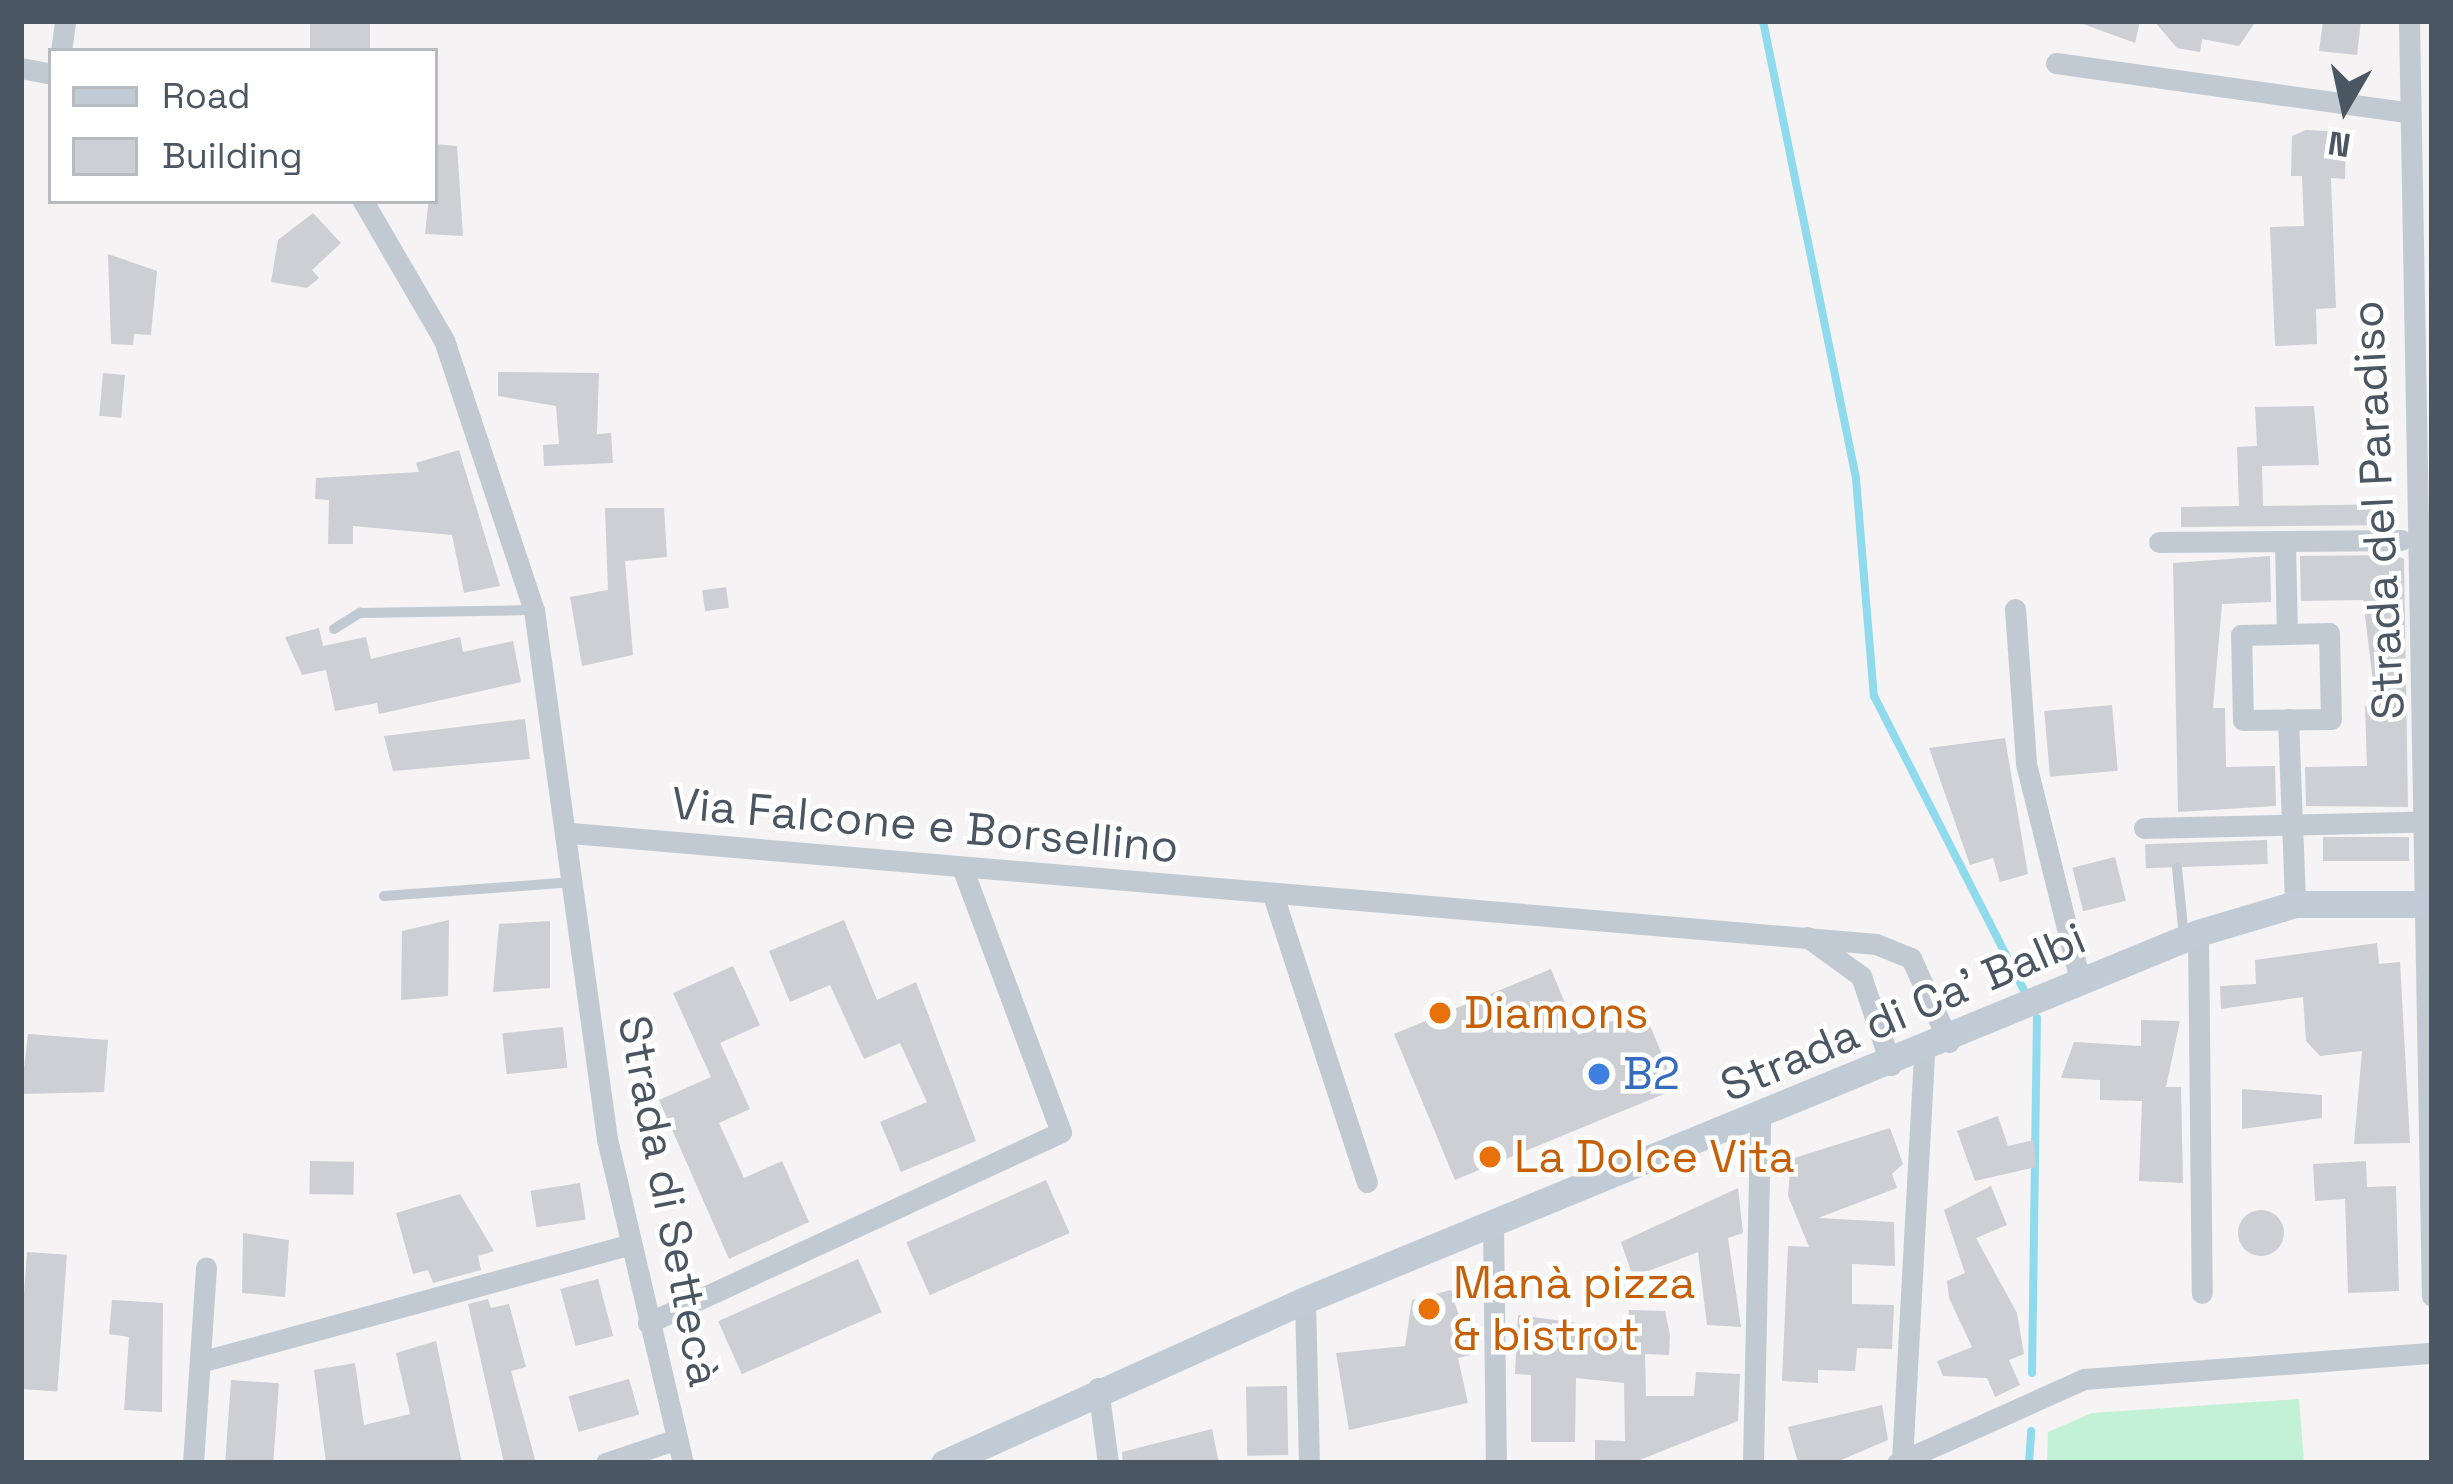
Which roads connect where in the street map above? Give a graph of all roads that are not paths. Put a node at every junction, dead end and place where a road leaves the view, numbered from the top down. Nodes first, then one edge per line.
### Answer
1 (2409, 21) edge
2 (2056, 63) dead end
3 (2403, 112) junction
4 (365, 204) edge
5 (2402, 540) dead end
6 (2158, 542) dead end
7 (2285, 542) junction
8 (2015, 609) dead end
9 (534, 610) junction
10 (334, 629) dead end
11 (2287, 634) junction
12 (2288, 719) junction
13 (2416, 822) dead end
14 (2290, 825) junction
15 (2144, 828) dead end
16 (571, 833) junction
17 (962, 867) junction
18 (2176, 868) dead end
19 (576, 882) junction
20 (1274, 895) junction
21 (384, 896) dead end
22 (2295, 904) junction
23 (2431, 904) edge
24 (2191, 936) junction
25 (1807, 937) junction
26 (2081, 984) junction
27 (1936, 1047) junction
28 (1891, 1065) junction
29 (1760, 1118) junction
30 (1367, 1182) dead end
31 (1493, 1225) junction
32 (629, 1245) junction
33 (206, 1267) dead end
34 (2202, 1293) dead end
35 (2432, 1296) edge
36 (1305, 1300) junction
37 (648, 1323) junction
38 (2432, 1354) edge
39 (200, 1362) junction
40 (1098, 1388) junction
41 (676, 1439) junction
42 (1900, 1462) edge
43 (193, 1463) edge
44 (606, 1463) edge
45 (683, 1463) edge
46 (944, 1463) edge
47 (1108, 1463) edge
48 (1309, 1463) edge
49 (1496, 1463) edge
50 (1753, 1463) edge

1 - 3 street, Strada del Paradiso
2 - 3 street
3 - 23 street, Strada del Paradiso
4 - 9 street, Strada di Settecà
5 - 7 street
6 - 7 street
7 - 11 street
8 - 26 street
9 - 10 lane
9 - 16 street, Strada di Settecà
11 - 12 street
11 - 12 street
12 - 14 street
13 - 14 street
14 - 15 street
14 - 22 street
16 - 17 street, Via Falcone e Borsellino
16 - 19 street, Strada di Settecà
17 - 20 street, Via Falcone e Borsellino
17 - 37 street
18 - 24 lane
19 - 21 lane
19 - 32 street, Strada di Settecà
20 - 25 street, Via Falcone e Borsellino
20 - 30 street
22 - 23 main road, Strada di Ca' Balbi
22 - 24 main road, Strada di Ca' Balbi
23 - 35 street, Strada del Paradiso
24 - 26 main road, Strada di Ca' Balbi
24 - 34 street
25 - 27 street, Via Falcone e Borsellino
25 - 28 street
26 - 27 main road, Strada di Ca' Balbi
27 - 28 main road, Strada di Ca' Balbi
27 - 42 street
28 - 29 main road, Strada di Ca' Balbi
29 - 31 main road, Strada di Ca' Balbi
29 - 50 street
31 - 36 main road, Strada di Ca' Balbi
31 - 49 street
32 - 37 street, Strada di Settecà
32 - 39 street
33 - 39 street
36 - 40 main road, Strada di Ca' Balbi
36 - 48 street
37 - 41 street, Strada di Settecà
38 - 42 street
39 - 43 street
40 - 46 main road, Strada di Ca' Balbi
40 - 47 street
41 - 44 street
41 - 45 street, Strada di Settecà

